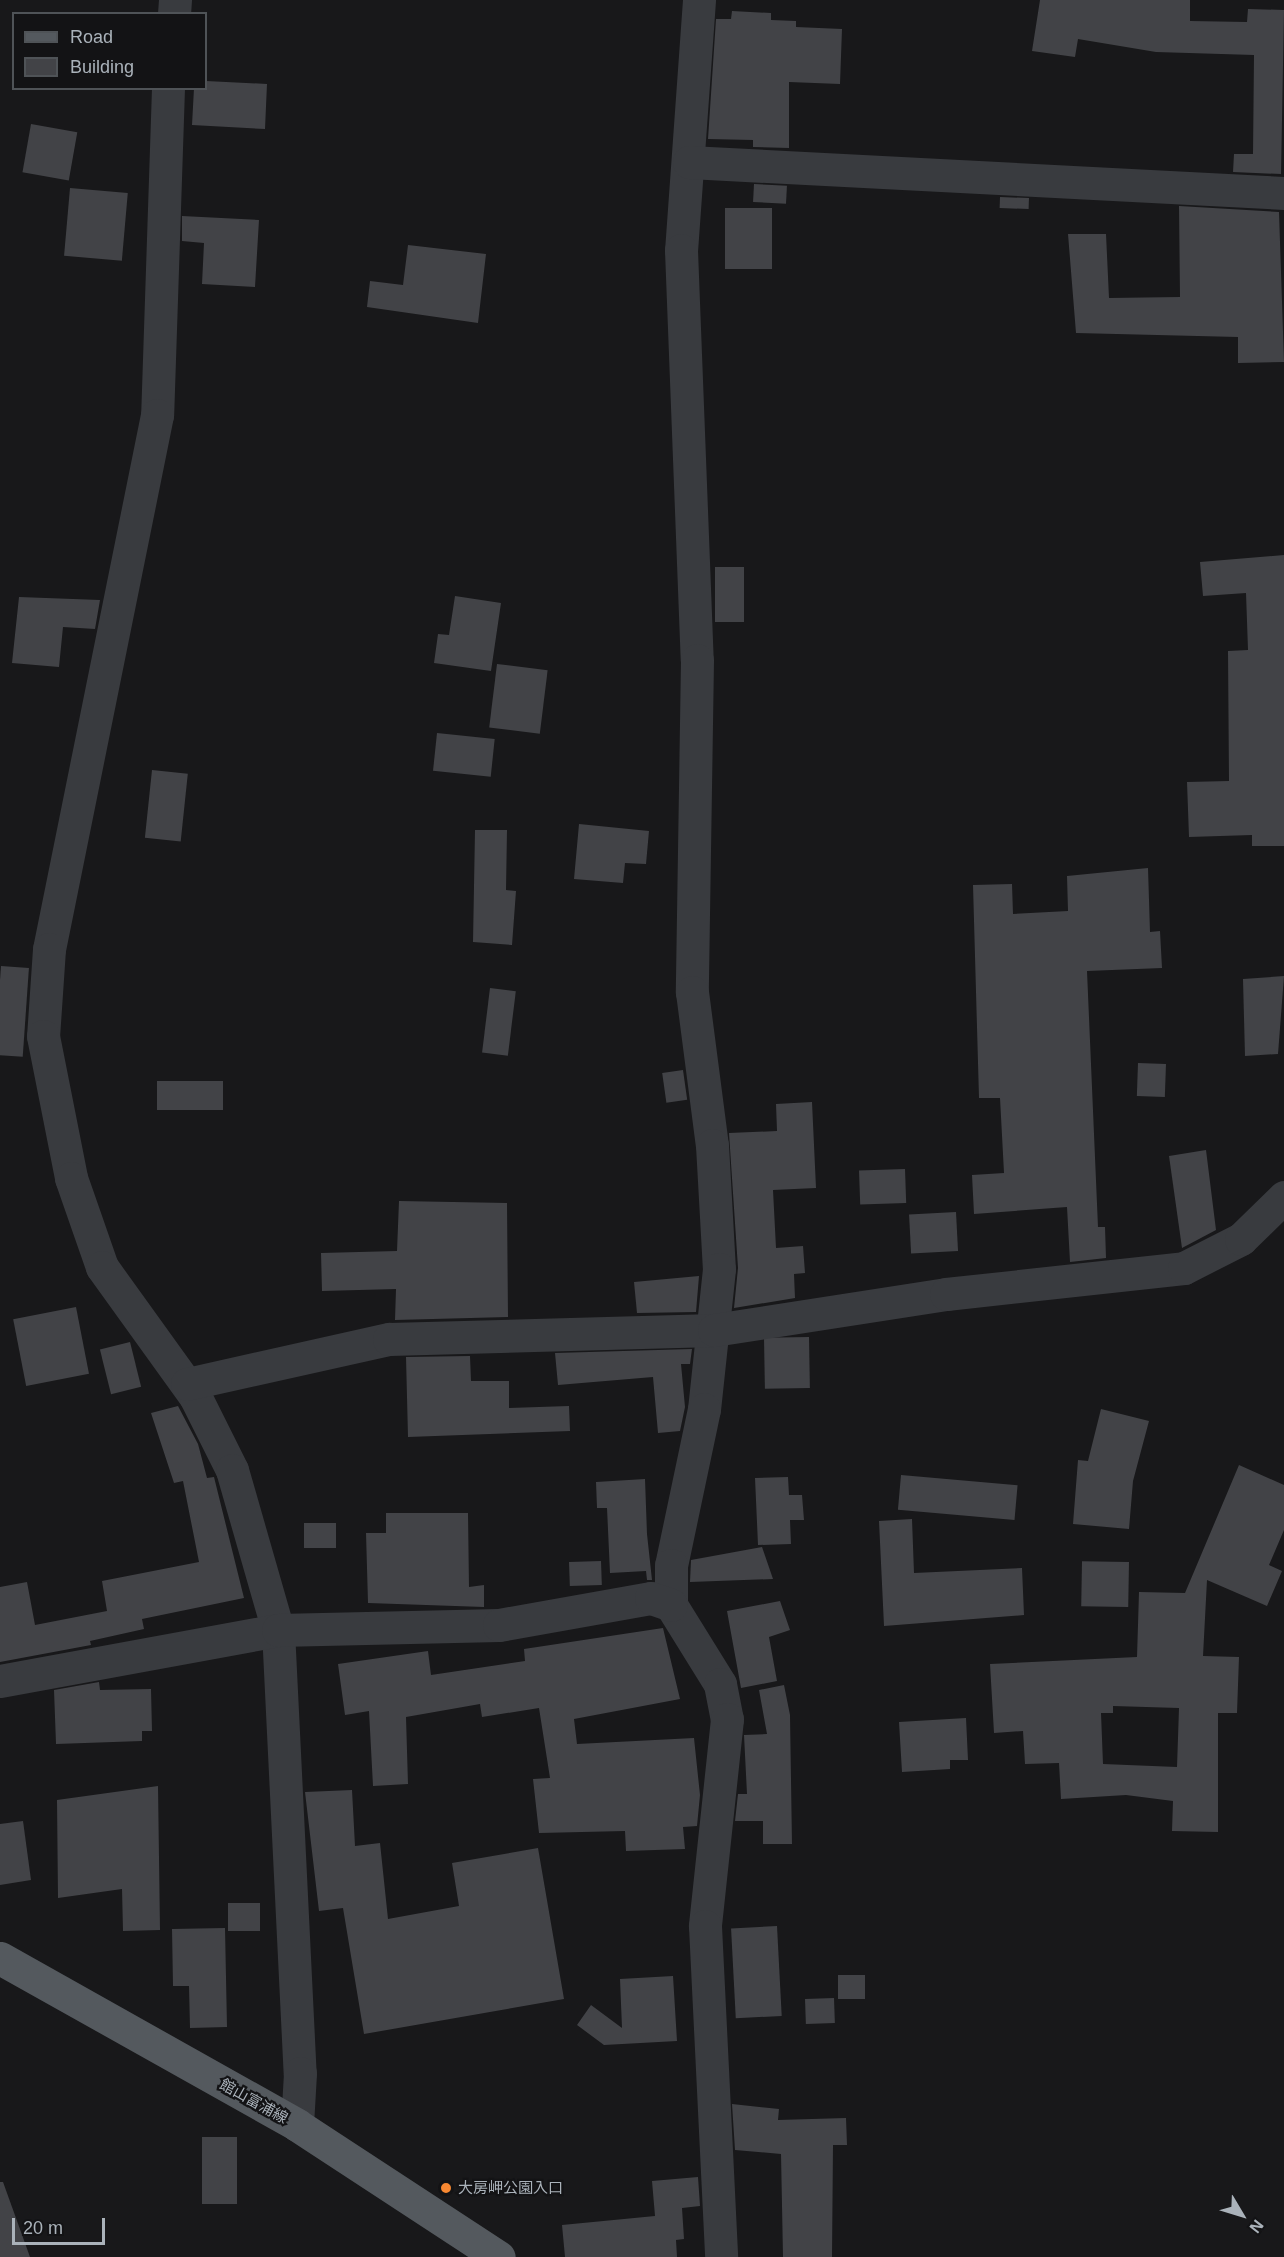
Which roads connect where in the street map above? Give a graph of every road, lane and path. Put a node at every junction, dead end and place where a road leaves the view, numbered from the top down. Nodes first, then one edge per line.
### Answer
1 (699, 0) edge
2 (168, 90) edge
3 (689, 162) junction
4 (1284, 193) edge
5 (1284, 1197) edge
6 (714, 1330) junction
7 (187, 1384) junction
8 (671, 1605) junction
9 (278, 1630) junction
10 (0, 1682) edge
11 (0, 1958) edge
12 (297, 2125) junction
13 (499, 2257) edge
14 (721, 2257) edge

1 - 3 street
2 - 7 street
3 - 4 street
3 - 6 street
5 - 6 street
6 - 7 street
6 - 8 street
7 - 9 street
8 - 9 street
8 - 14 street
9 - 10 street
9 - 12 street
11 - 12 main road, 館山富浦線
12 - 13 main road, 館山富浦線

